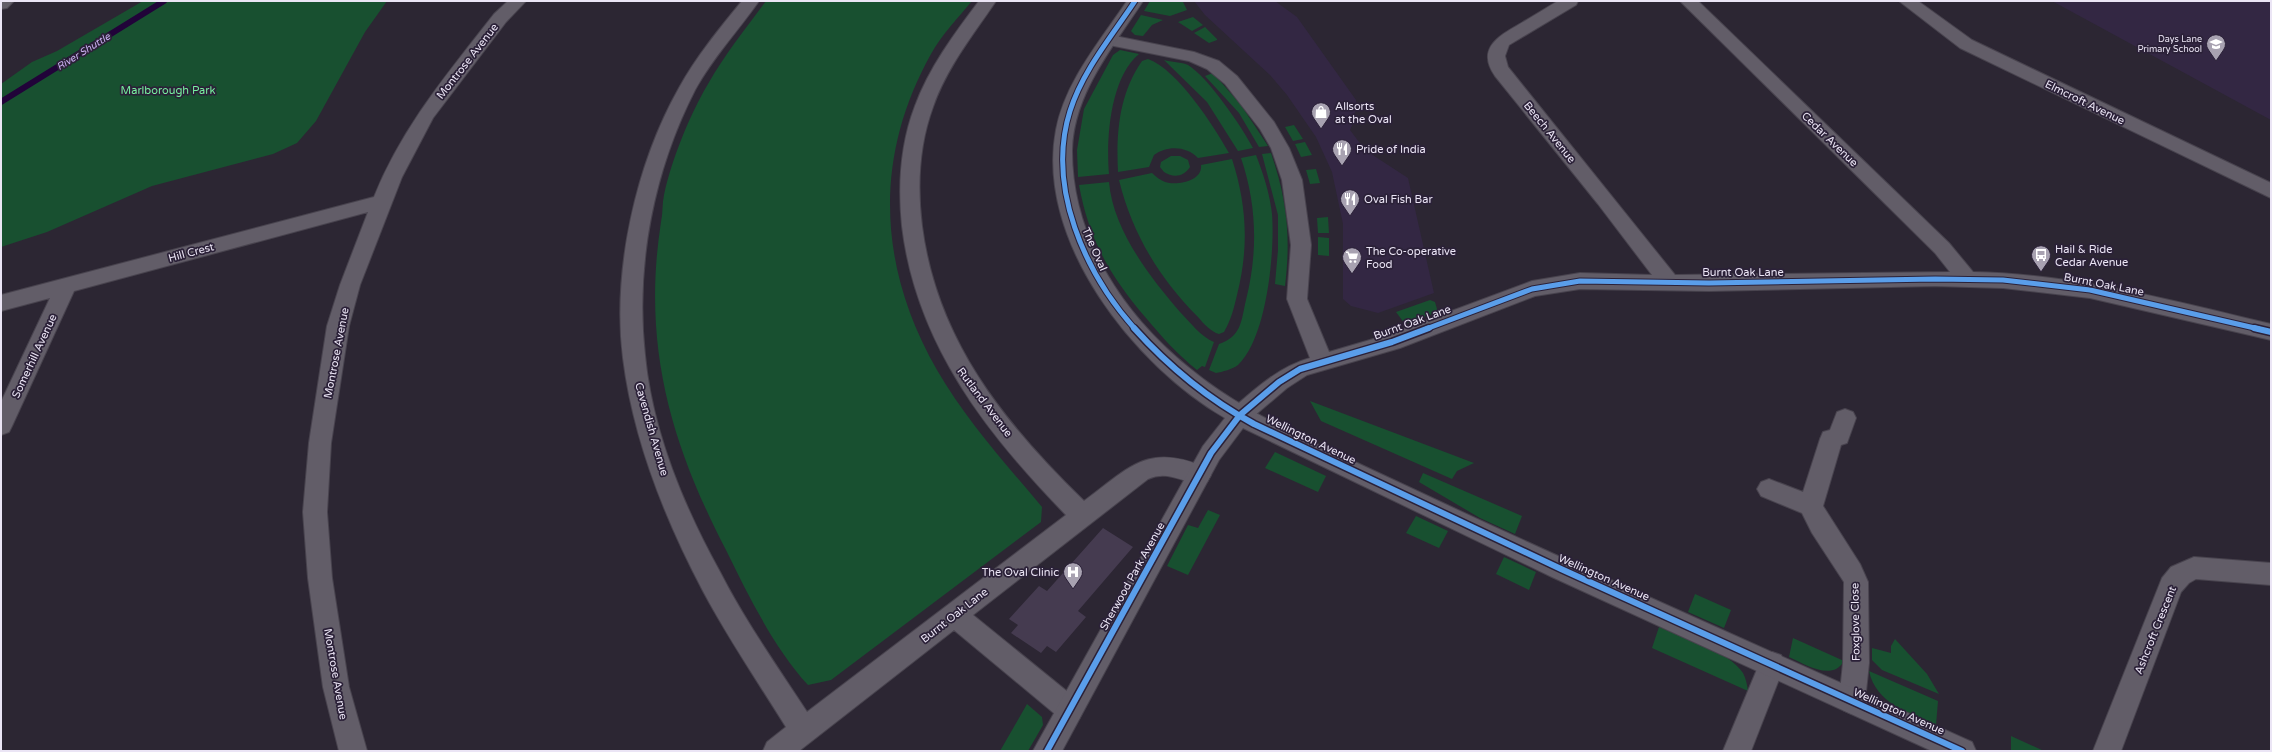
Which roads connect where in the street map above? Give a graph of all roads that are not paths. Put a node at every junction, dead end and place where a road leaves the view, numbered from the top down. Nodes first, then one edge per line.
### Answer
1 (6, 1) edge
2 (518, 1) edge
3 (751, 1) edge
4 (988, 1) edge
5 (1135, 1) edge
6 (1570, 1) edge
7 (1688, 1) edge
8 (1907, 1) edge
9 (1, 4) edge
10 (1110, 40) junction
11 (2271, 191) edge
12 (382, 202) junction
13 (1967, 279) junction
14 (1669, 282) junction
15 (66, 286) junction
16 (1, 303) edge
17 (2271, 332) edge
18 (1322, 361) junction
19 (1240, 416) junction
20 (1845, 418) dead end
21 (1, 426) edge
22 (1198, 475) junction
23 (1769, 489) dead end
24 (1811, 506) junction
25 (1083, 516) junction
26 (2271, 574) edge
27 (954, 615) junction
28 (1772, 664) junction
29 (1852, 701) junction
30 (1070, 710) junction
31 (804, 731) junction
32 (353, 751) edge
33 (777, 751) edge
34 (1047, 751) edge
35 (1737, 751) edge
36 (1962, 751) edge
37 (2107, 751) edge

1 - 9 street
2 - 12 street, Montrose Avenue
3 - 31 street, Cavendish Avenue
4 - 25 street, Rutland Avenue
5 - 10 street, The Oval
6 - 14 street, Beech Avenue
7 - 13 street, Cedar Avenue
8 - 11 street, Elmcroft Avenue
10 - 18 street
10 - 19 street, The Oval
12 - 15 street, Hill Crest
12 - 32 street, Montrose Avenue
13 - 14 street, Burnt Oak Lane
13 - 17 street, Burnt Oak Lane
14 - 18 street, Burnt Oak Lane
15 - 16 street, Hill Crest
15 - 21 street, Somerhill Avenue
18 - 19 street, Burnt Oak Lane
19 - 22 street, Sherwood Park Avenue
19 - 28 street, Wellington Avenue
20 - 24 street
22 - 25 street, Burnt Oak Lane
22 - 30 street, Sherwood Park Avenue
23 - 24 street
24 - 29 street, Foxglove Close
25 - 27 street, Burnt Oak Lane
26 - 37 street, Ashcroft Crescent
27 - 30 street
27 - 31 street, Burnt Oak Lane
28 - 29 street, Wellington Avenue
28 - 35 street
29 - 36 street, Wellington Avenue
30 - 34 street, Sherwood Park Avenue
31 - 33 street, Burnt Oak Lane

